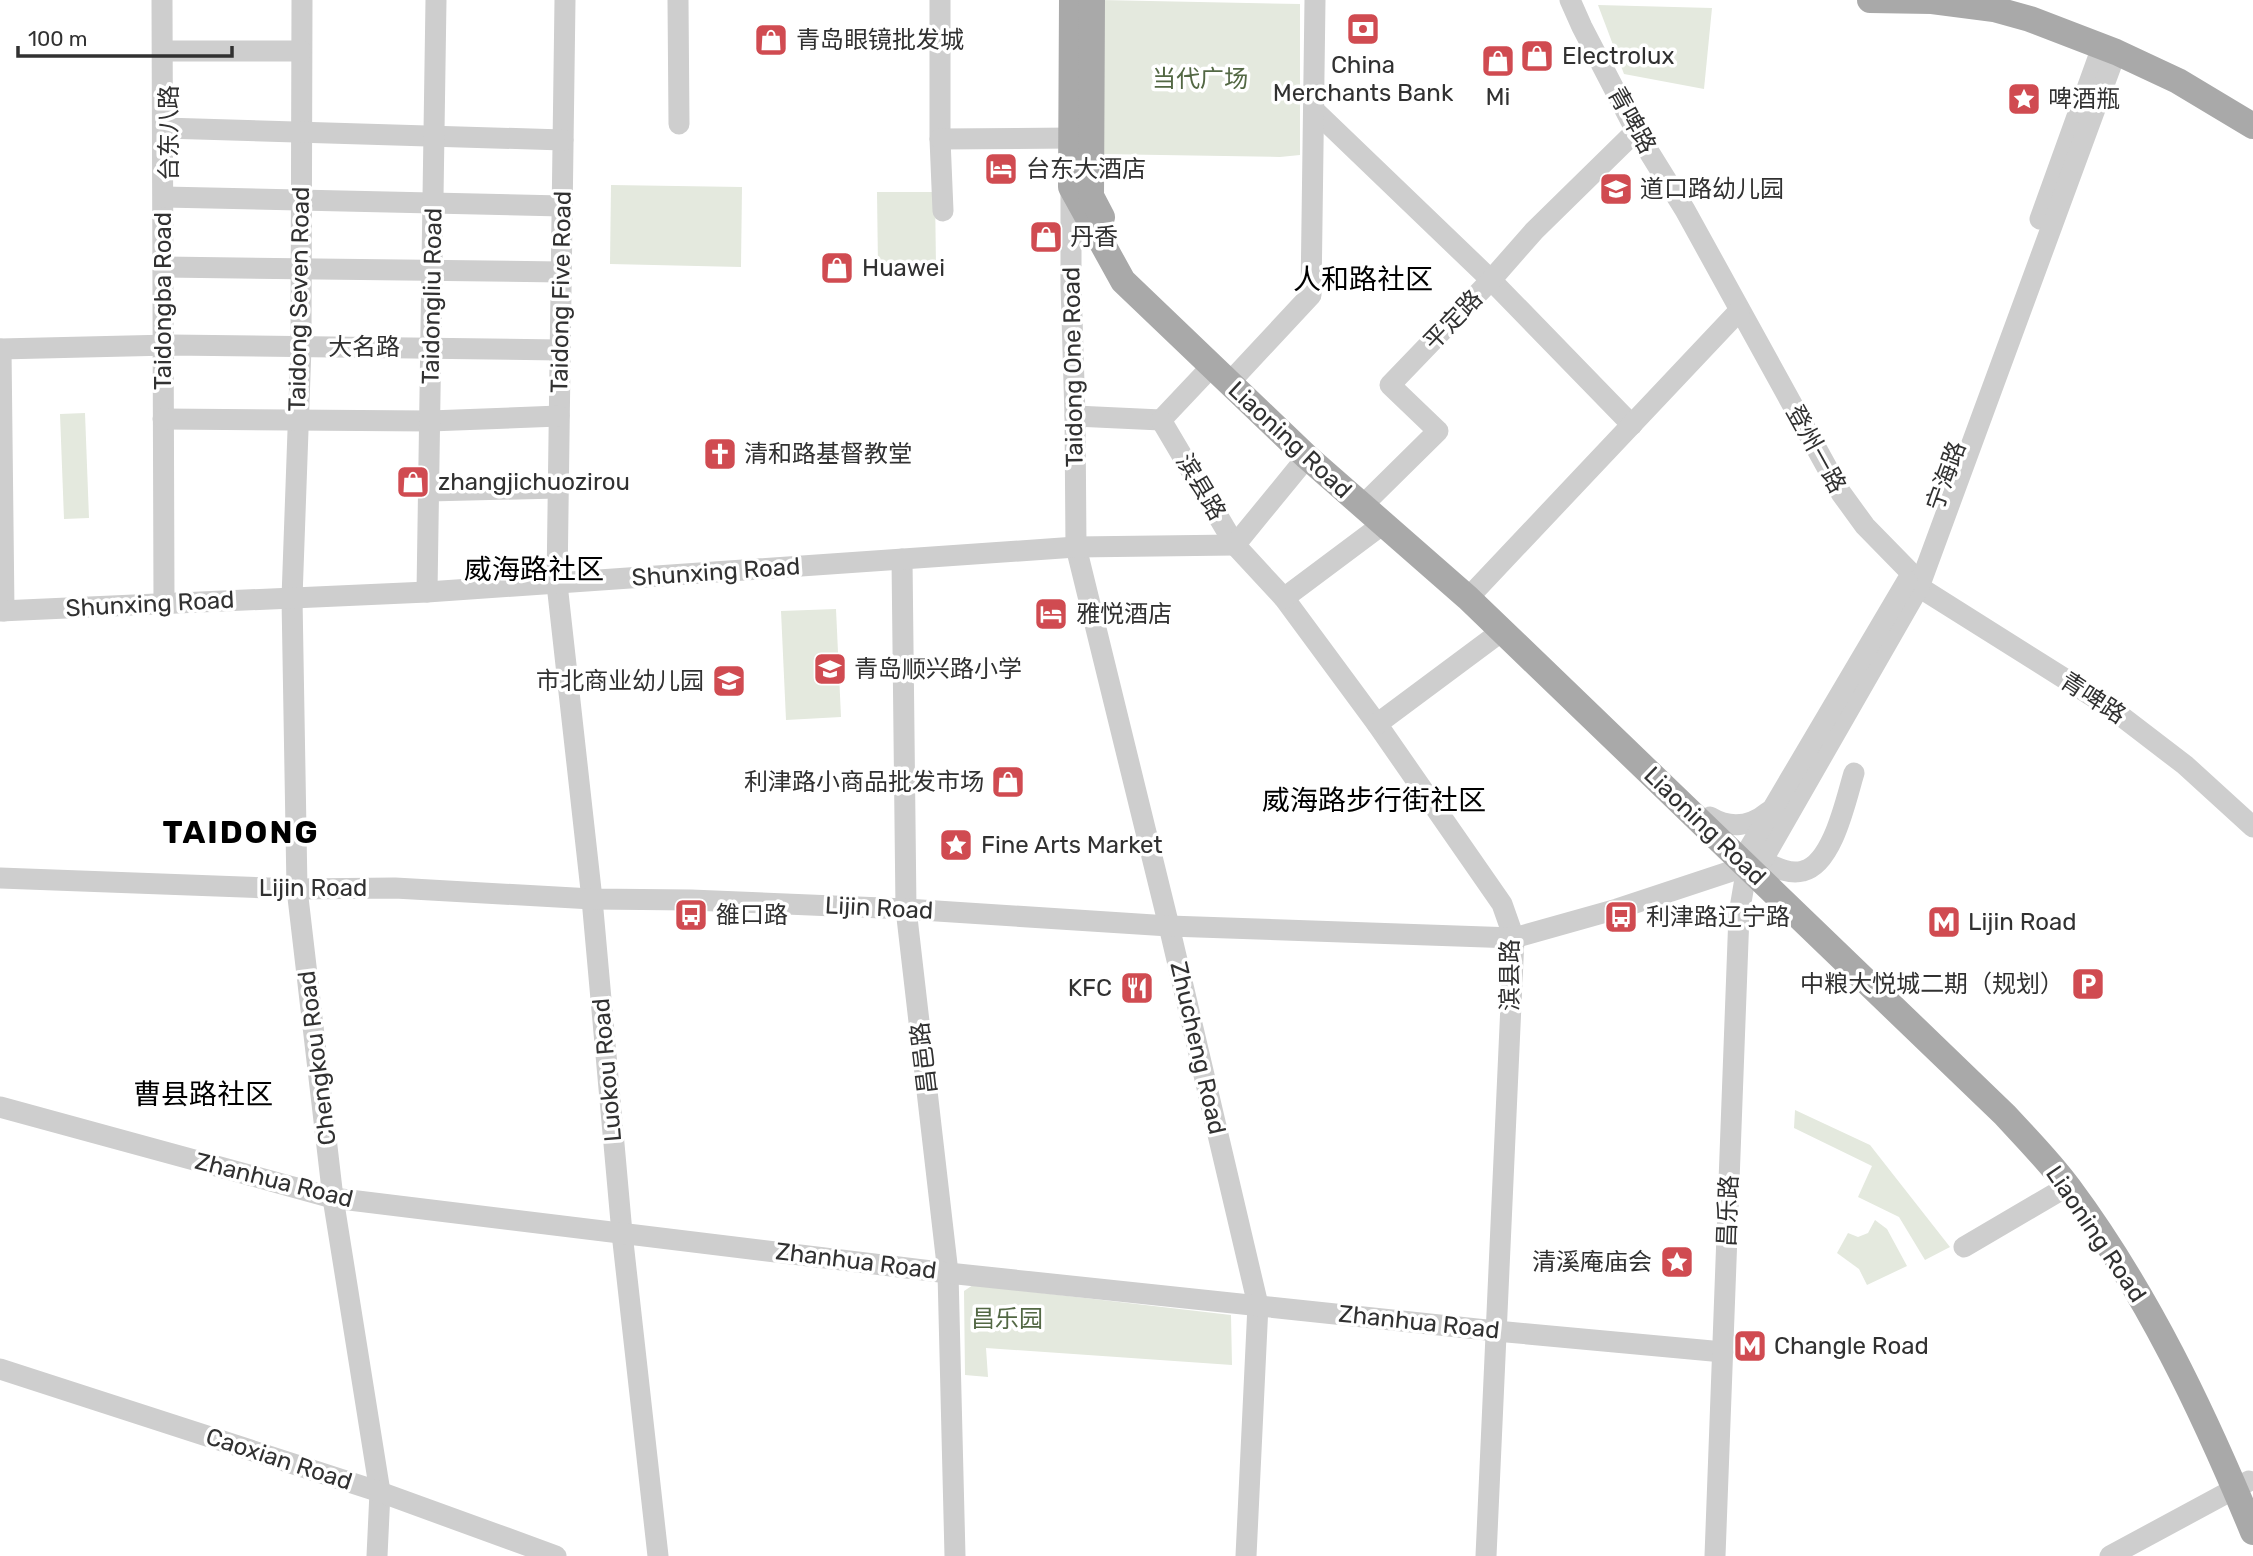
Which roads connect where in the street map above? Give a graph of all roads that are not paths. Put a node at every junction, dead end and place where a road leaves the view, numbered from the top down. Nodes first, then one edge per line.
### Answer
1 (162, 0) edge
2 (169, 0) edge
3 (302, 0) edge
4 (436, 0) edge
5 (565, 0) edge
6 (678, 0) edge
7 (940, 0) edge
8 (1072, 0) edge
9 (1092, 0) edge
10 (1315, 0) edge
11 (1570, 0) edge
12 (1871, 0) edge
13 (2109, 49) junction
14 (166, 51) junction
15 (301, 51) junction
16 (1314, 110) junction
17 (679, 124) dead end
18 (2253, 126) edge
19 (167, 129) junction
20 (301, 131) junction
21 (1636, 131) junction
22 (434, 135) junction
23 (1072, 138) junction
24 (940, 139) junction
25 (563, 140) junction
26 (1081, 191) junction
27 (166, 197) junction
28 (301, 200) junction
29 (433, 203) junction
30 (562, 205) junction
31 (943, 211) dead end
32 (167, 267) junction
33 (301, 268) junction
34 (432, 270) junction
35 (561, 272) junction
36 (1491, 280) junction
37 (1739, 312) junction
38 (167, 345) junction
39 (301, 347) junction
40 (430, 347) junction
41 (0, 349) edge
42 (560, 350) junction
43 (1226, 374) junction
44 (559, 416) junction
45 (1075, 416) junction
46 (166, 419) junction
47 (1161, 420) junction
48 (298, 421) junction
49 (430, 421) junction
50 (1632, 425) junction
51 (1307, 457) junction
52 (558, 488) junction
53 (429, 491) junction
54 (1366, 501) junction
55 (1383, 524) junction
56 (1235, 545) junction
57 (1076, 547) junction
58 (902, 559) junction
59 (1915, 580) junction
60 (557, 584) junction
61 (427, 592) junction
62 (1471, 595) junction
63 (292, 598) junction
64 (1284, 598) junction
65 (167, 602) junction
66 (2, 611) edge
67 (1502, 631) junction
68 (1377, 724) junction
69 (1854, 773) dead end
70 (1772, 808) junction
71 (1710, 817) junction
72 (2253, 827) edge
73 (1752, 860) junction
74 (0, 878) edge
75 (297, 889) junction
76 (592, 899) junction
77 (906, 909) junction
78 (1169, 926) junction
79 (1514, 938) junction
80 (0, 1107) edge
81 (2068, 1186) junction
82 (333, 1198) junction
83 (622, 1233) junction
84 (1964, 1247) dead end
85 (948, 1273) junction
86 (1258, 1305) junction
87 (1496, 1331) junction
88 (1723, 1352) junction
89 (0, 1369) edge
90 (2246, 1487) edge
91 (380, 1492) junction
92 (2253, 1532) edge
93 (377, 1556) edge
94 (556, 1556) edge
95 (658, 1556) edge
96 (955, 1556) edge
97 (1246, 1556) edge
98 (1486, 1556) edge
99 (1715, 1556) edge
100 (2110, 1556) edge

1 - 14 street
2 - 14 street, 台东八路
3 - 15 street, Taidong Seven Road
4 - 22 street, Taidongliu Road
5 - 25 street, Taidong Five Road
6 - 17 street
7 - 24 street
8 - 23 main road
9 - 26 main road
10 - 16 street
11 - 21 street, 青啤路
12 - 13 main road
13 - 18 main road
13 - 59 street, 宁海路
14 - 15 street
14 - 19 street
15 - 20 street, Taidong Seven Road
16 - 36 street
16 - 43 street
19 - 20 street
19 - 27 street, 台东八路
20 - 22 street
20 - 28 street, Taidong Seven Road
21 - 36 street, 平定路
21 - 37 street, 青啤路
22 - 25 street
22 - 29 street, Taidongliu Road
23 - 24 street
23 - 26 main road
24 - 31 street
25 - 30 street, Taidong Five Road
26 - 43 main road, Liaoning Road
26 - 45 street, Taidong One Road
27 - 28 street
27 - 32 street, Taidongba Road
28 - 29 street
28 - 33 street, Taidong Seven Road
29 - 30 street
29 - 34 street, Taidongliu Road
30 - 35 street, Taidong Five Road
32 - 33 street
32 - 38 street
33 - 34 street
33 - 39 street, Taidong Seven Road
34 - 35 street
34 - 40 street, Taidongliu Road
35 - 42 street, Taidong Five Road
36 - 50 street
36 - 54 street, 平定路
37 - 50 street
37 - 59 street, 登州一路
38 - 39 street, 大名路
38 - 41 street, 大名路
38 - 46 street
39 - 40 street, 大名路
39 - 48 street, Taidong Seven Road
40 - 42 street, 大名路
40 - 49 street, Taidongliu Road
41 - 66 street
42 - 44 street, Taidong Five Road
43 - 47 street
43 - 51 main road, Liaoning Road
43 - 54 main road, Liaoning Road
44 - 49 street
44 - 52 street, Taidong Five Road
45 - 47 street
45 - 57 street, Taidong One Road
46 - 48 street
46 - 65 street
47 - 56 street, 滨县路
48 - 49 street
48 - 63 street, Taidong Seven Road
49 - 53 street, Taidongliu Road
50 - 62 street
51 - 54 main road, Liaoning Road
51 - 56 street
52 - 53 street
52 - 60 street, Taidong Five Road
53 - 61 street, Taidongliu Road
54 - 55 main road, Liaoning Road
54 - 62 main road, Liaoning Road
55 - 62 main road, Liaoning Road
55 - 64 street
56 - 57 street, Shunxing Road
56 - 64 street, 滨县路
57 - 58 street, Shunxing Road
57 - 78 street, Zhucheng Road
58 - 60 street, Shunxing Road
58 - 77 street, 昌邑路
59 - 70 street, 宁海路
59 - 72 street, 青啤路
59 - 73 street, 宁海路
60 - 61 street, Shunxing Road
60 - 76 street, Luokou Road
61 - 63 street, Shunxing Road
62 - 67 main road, Liaoning Road
62 - 71 main road, Liaoning Road
63 - 65 street, Shunxing Road
63 - 75 street, Chengkou Road
64 - 68 street, 滨县路
65 - 66 street, Shunxing Road
67 - 68 street
67 - 73 main road, Liaoning Road
68 - 79 street, 滨县路
69 - 73 street
70 - 71 street
70 - 73 street, 宁海路
71 - 73 main road, Liaoning Road
73 - 79 street, Lijin Road
73 - 81 main road, Liaoning Road
73 - 88 street, 昌乐路
73 - 90 main road, Liaoning Road
74 - 75 street, Lijin Road
75 - 76 street, Lijin Road
75 - 82 street, Chengkou Road
76 - 77 street, Lijin Road
76 - 83 street, Luokou Road
77 - 78 street, Lijin Road
77 - 85 street, 昌邑路
78 - 79 street, Lijin Road
78 - 86 street, Zhucheng Road
79 - 87 street, 滨县路
80 - 82 street, Zhanhua Road
81 - 84 street
81 - 90 main road, Liaoning Road
82 - 83 street, Zhanhua Road
82 - 91 street, Chengkou Road
83 - 85 street, Zhanhua Road
83 - 95 street, Luokou Road
85 - 86 street, Zhanhua Road
85 - 96 street, 昌邑路
86 - 87 street, Zhanhua Road
86 - 97 street, Zhucheng Road
87 - 88 street, Zhanhua Road
87 - 98 street, 滨县路
88 - 99 street, 昌乐路
89 - 91 street, Caoxian Road
90 - 92 main road, Liaoning Road
90 - 100 street
91 - 93 street, Chengkou Road
91 - 94 street, Caoxian Road

